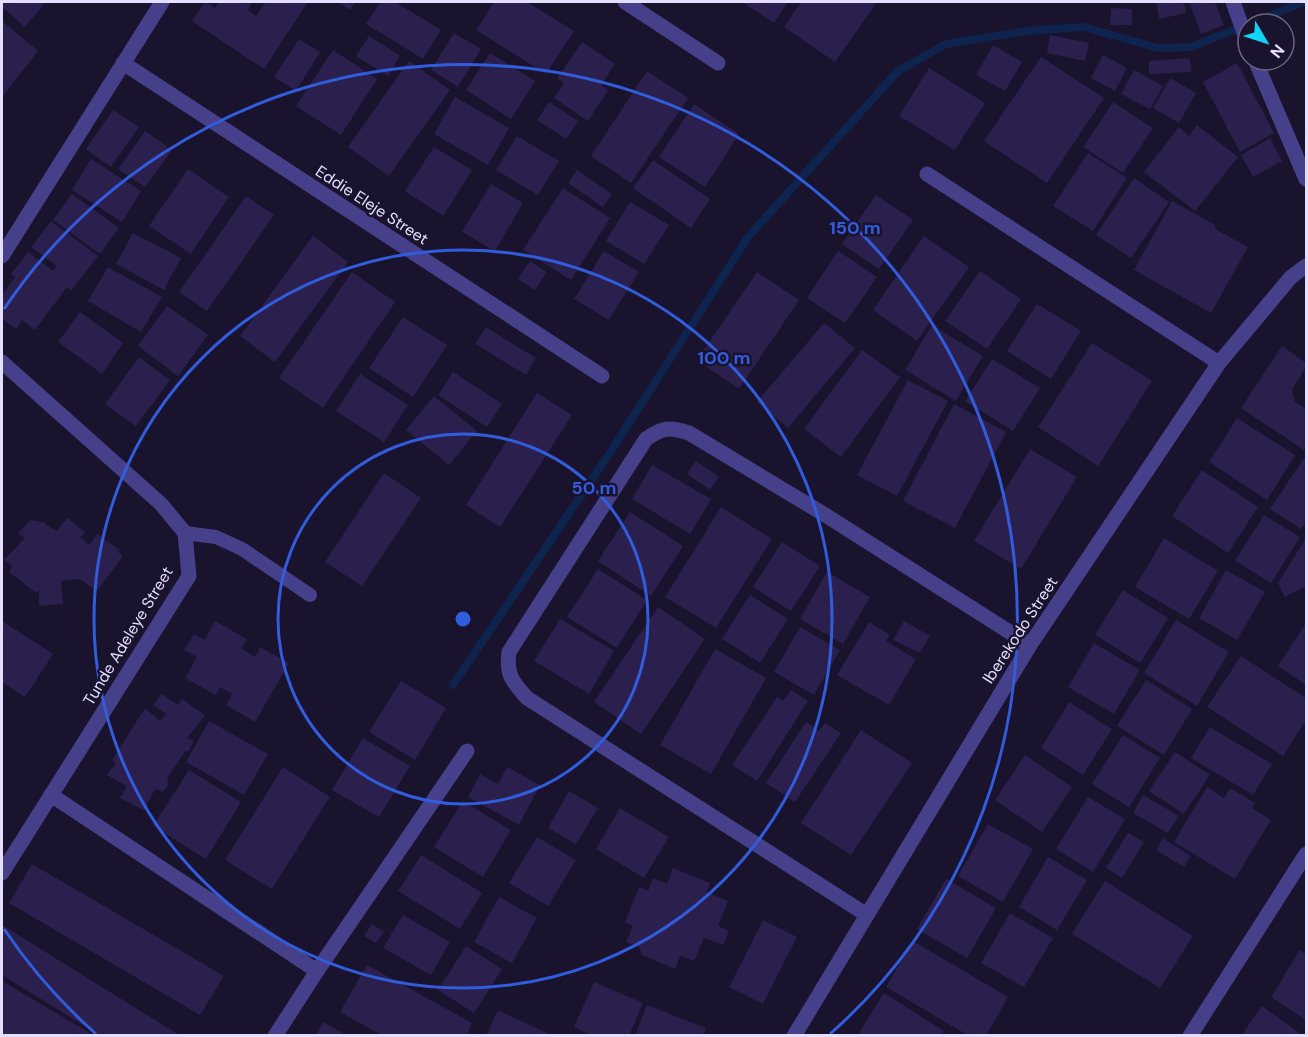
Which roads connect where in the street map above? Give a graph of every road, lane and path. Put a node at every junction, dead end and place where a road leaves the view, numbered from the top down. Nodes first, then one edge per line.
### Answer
1 (162, 2) edge
2 (625, 2) edge
3 (123, 63) junction
4 (718, 63) dead end
5 (1260, 72) edge
6 (927, 174) dead end
7 (1306, 178) edge
8 (2, 256) edge
9 (1306, 266) edge
10 (2, 362) edge
11 (1219, 363) junction
12 (602, 376) dead end
13 (185, 533) junction
14 (310, 595) dead end
15 (1030, 645) junction
16 (466, 751) dead end
17 (51, 795) junction
18 (1306, 854) edge
19 (2, 873) edge
20 (867, 915) junction
21 (316, 971) junction
22 (275, 1035) edge
23 (794, 1035) edge
24 (1190, 1035) edge

1 - 3 street
2 - 4 street
3 - 8 street
3 - 12 street, Eddie Eleje Street
5 - 7 street
6 - 11 street
9 - 11 street, Iberekodo Street
10 - 13 street
11 - 15 street, Iberekodo Street
13 - 14 lane
13 - 17 street, Tunde Adeleye Street
15 - 20 street, Iberekodo Street
15 - 20 street
16 - 21 street
17 - 19 street, Tunde Adeleye Street
17 - 21 street
18 - 24 street
20 - 23 street, Iberekodo Street
21 - 22 street

